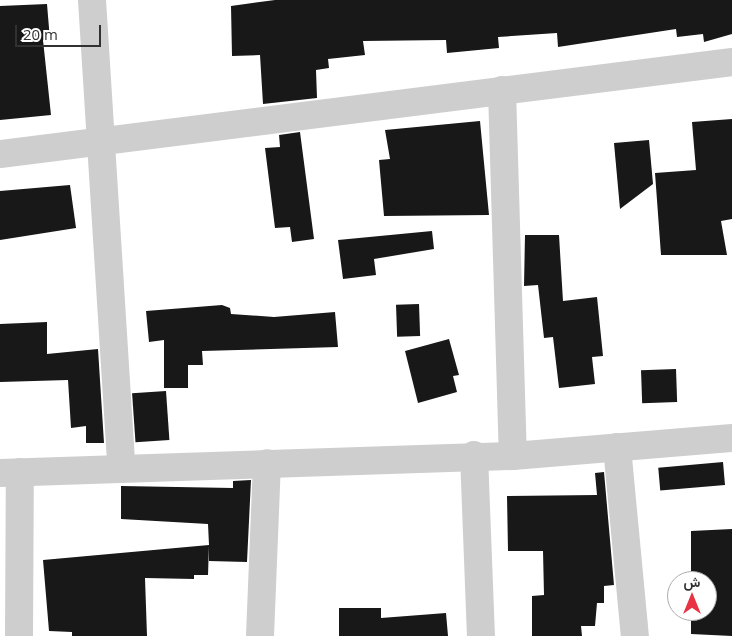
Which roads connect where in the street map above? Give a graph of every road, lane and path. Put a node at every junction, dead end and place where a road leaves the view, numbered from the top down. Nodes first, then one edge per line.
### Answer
1 (92, 0) edge
2 (732, 62) edge
3 (502, 90) junction
4 (103, 139) junction
5 (0, 154) edge
6 (732, 438) edge
7 (617, 447) junction
8 (474, 455) junction
9 (513, 456) junction
10 (267, 464) junction
11 (121, 467) junction
12 (10, 473) edge
13 (19, 636) edge
14 (260, 636) edge
15 (481, 636) edge
16 (635, 636) edge

1 - 4 street
2 - 3 street
3 - 4 street
3 - 9 street
4 - 5 street
4 - 11 street
6 - 7 street
7 - 9 street
7 - 16 street
8 - 9 street
8 - 10 street
8 - 15 street
10 - 11 street
10 - 14 street
11 - 12 street
12 - 13 street

